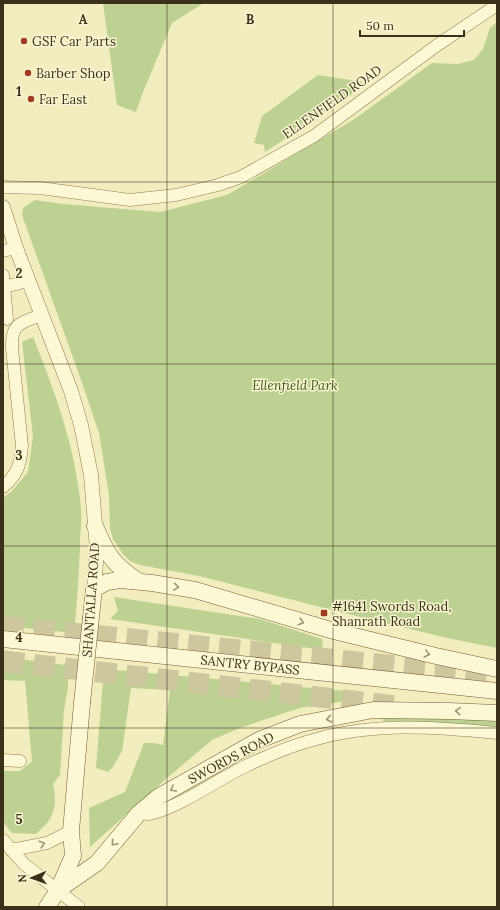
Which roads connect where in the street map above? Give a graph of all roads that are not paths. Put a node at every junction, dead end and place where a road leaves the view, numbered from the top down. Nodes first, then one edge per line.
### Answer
1 (497, 5) edge
2 (3, 187) edge
3 (3, 207) edge
4 (9, 250) edge
5 (4, 281) edge
6 (28, 281) junction
7 (41, 315) junction
8 (7, 319) dead end
9 (3, 487) edge
10 (95, 526) junction
11 (138, 581) junction
12 (94, 589) junction
13 (3, 639) edge
14 (497, 669) edge
15 (497, 691) edge
16 (497, 713) edge
17 (497, 733) edge
18 (3, 760) edge
19 (20, 761) dead end
20 (139, 814) junction
21 (71, 831) junction
22 (3, 840) edge
23 (12, 850) junction
24 (58, 890) junction
25 (47, 907) edge
26 (79, 907) edge

1 - 2 street, ELLENFIELD ROAD
3 - 4 street, SHANTALLA ROAD
4 - 6 street, SHANTALLA ROAD
5 - 6 street
5 - 8 street
6 - 7 street, SHANTALLA ROAD
7 - 9 street
7 - 10 street, SHANTALLA ROAD
10 - 11 main road
10 - 12 street, SHANTALLA ROAD
11 - 12 main road
11 -> 14 main road
12 - 21 main road, SHANTALLA ROAD, bridge
13 - 15 main road, SANTRY BYPASS
16 -> 20 main road, SWORDS ROAD
17 - 20 street, SWORDS ROAD
18 - 19 street
20 -> 24 main road, SWORDS ROAD
23 -> 21 street
21 - 24 main road, SHANTALLA ROAD
22 - 23 street
23 - 24 street
24 - 25 main road, SWORDS ROAD
24 - 26 street

